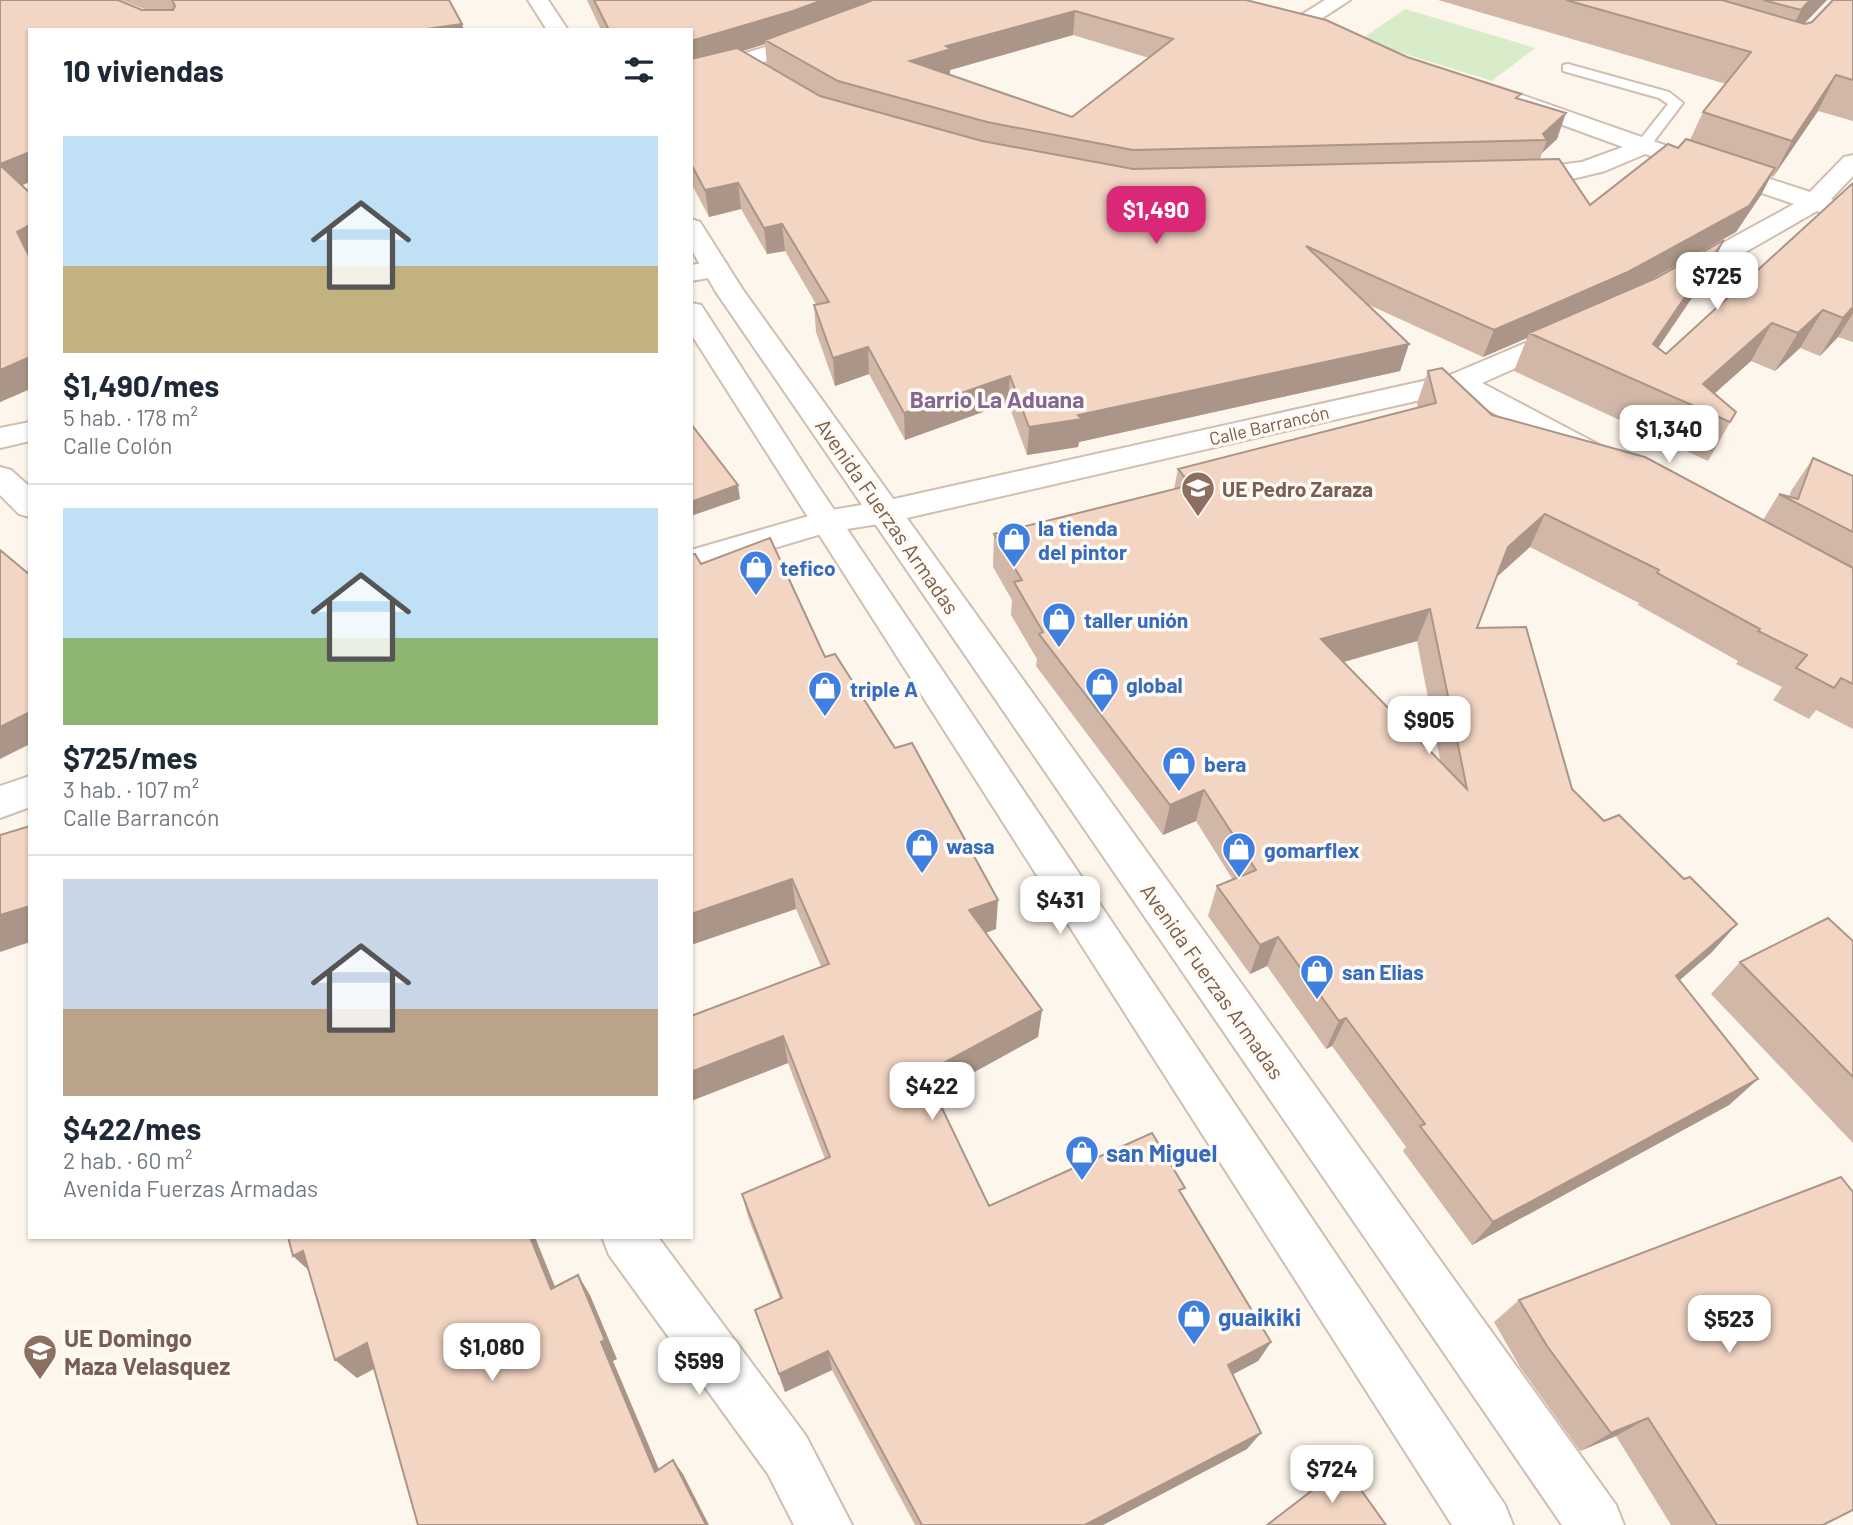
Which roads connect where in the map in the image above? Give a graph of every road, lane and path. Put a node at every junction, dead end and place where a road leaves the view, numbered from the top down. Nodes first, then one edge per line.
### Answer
1 (538, 0) edge
2 (913, 0) edge
3 (1340, 0) edge
4 (1271, 18) edge
5 (1297, 26) junction
6 (557, 28) edge
7 (1323, 35) edge
8 (744, 63) junction
9 (1568, 68) dead end
10 (693, 76) edge
11 (765, 76) edge
12 (1493, 93) edge
13 (1643, 146) junction
14 (1853, 162) edge
15 (1500, 177) edge
16 (1815, 202) junction
17 (1853, 215) edge
18 (693, 232) edge
19 (704, 271) edge
20 (1639, 301) edge
21 (693, 314) edge
22 (1591, 323) edge
23 (1459, 382) junction
24 (28, 431) edge
25 (0, 438) edge
26 (1619, 468) edge
27 (0, 477) edge
28 (28, 504) edge
29 (885, 512) junction
30 (826, 522) junction
31 (693, 561) edge
32 (28, 792) edge
33 (0, 802) edge
34 (628, 1239) edge
35 (824, 1525) edge
36 (1485, 1525) edge
37 (1596, 1525) edge

1 - 6 street
2 - 8 street
3 - 5 street
4 - 5 street
5 - 7 street
8 - 10 street
8 - 11 street
9 - 13 lane
12 - 13 street
13 - 15 street
13 - 16 street
14 - 16 street
16 - 17 street
16 - 20 street
18 - 19 street, Avenida Fuerzas Armadas
19 - 29 street, Avenida Fuerzas Armadas
21 - 30 street
22 - 23 street, Calle Barrancón
23 - 26 street
23 - 29 street, Calle Barrancón
24 - 25 street
27 - 28 street
29 - 30 street, Calle Barrancón
29 - 37 street, Avenida Fuerzas Armadas
30 - 31 street, Calle Barrancón
30 - 36 street
32 - 33 street
34 - 35 street

